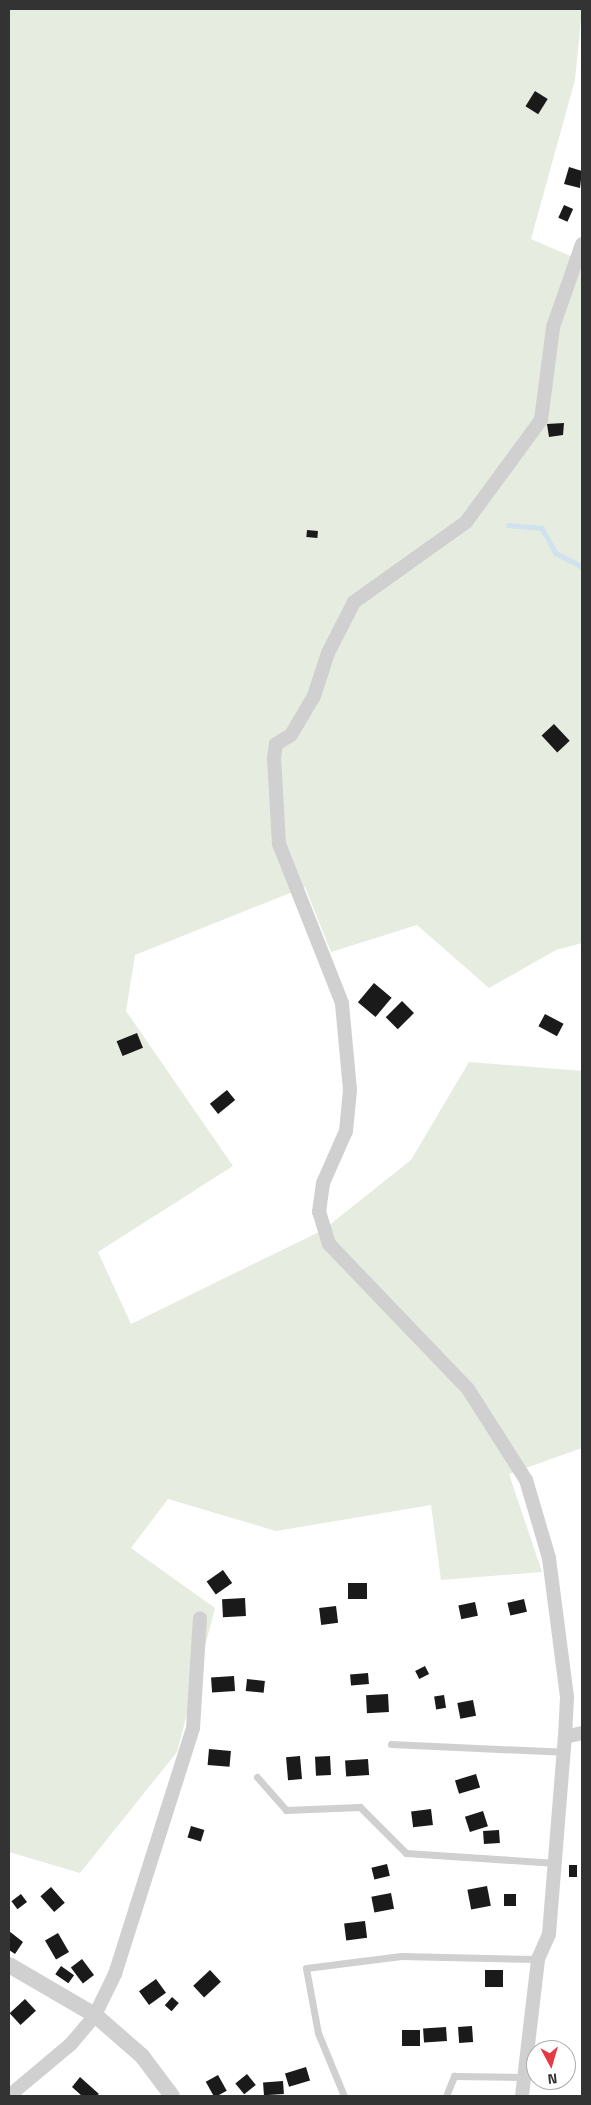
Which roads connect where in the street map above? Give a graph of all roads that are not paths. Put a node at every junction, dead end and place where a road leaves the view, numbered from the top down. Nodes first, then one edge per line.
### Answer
1 (582, 244) edge
2 (200, 1618) dead end
3 (582, 1733) edge
4 (565, 1737) junction
5 (391, 1744) dead end
6 (564, 1752) junction
7 (257, 1777) dead end
8 (557, 1863) junction
9 (538, 1959) junction
10 (9, 1965) edge
11 (96, 2014) junction
12 (523, 2077) junction
13 (9, 2096) edge
14 (172, 2096) edge
15 (344, 2096) edge
16 (446, 2096) edge
17 (522, 2096) edge

1 - 4 street
2 - 11 street
3 - 4 street
4 - 6 street
5 - 6 lane
6 - 8 street
7 - 8 lane
8 - 9 street
9 - 12 street
9 - 15 lane
10 - 11 street
11 - 13 street
11 - 14 street
12 - 16 lane
12 - 17 street

